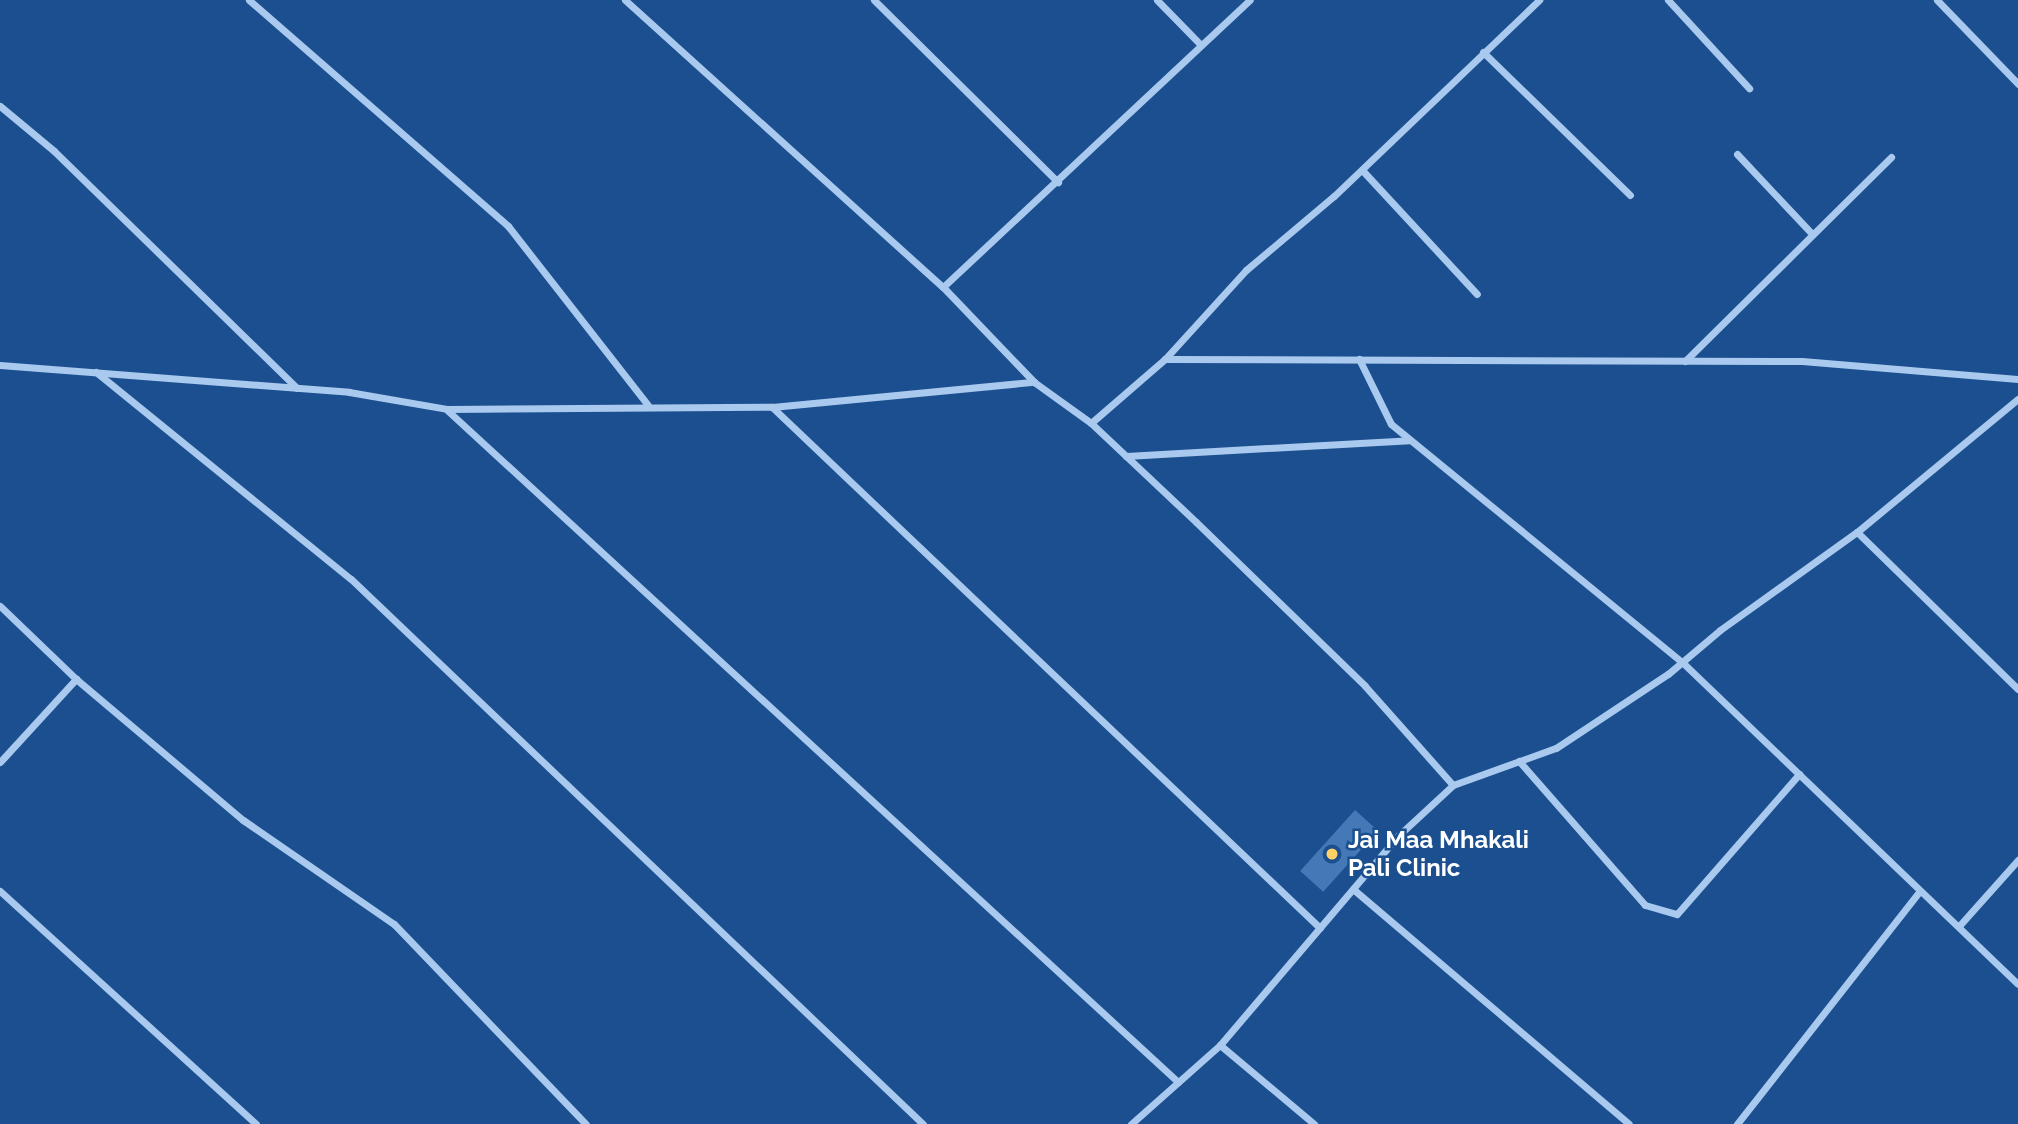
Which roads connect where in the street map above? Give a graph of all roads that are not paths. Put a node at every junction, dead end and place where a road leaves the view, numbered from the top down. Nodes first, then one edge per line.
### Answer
1 (249, 0) edge
2 (625, 0) edge
3 (874, 0) edge
4 (1157, 0) edge
5 (1250, 0) edge
6 (1539, 0) edge
7 (1668, 0) edge
8 (1937, 0) edge
9 (1200, 44) junction
10 (1483, 52) junction
11 (2018, 84) edge
12 (1749, 88) dead end
13 (0, 106) edge
14 (1737, 154) dead end
15 (1891, 157) dead end
16 (1362, 170) junction
17 (1058, 181) junction
18 (1630, 195) dead end
19 (1812, 234) junction
20 (943, 287) junction
21 (1477, 294) dead end
22 (1166, 359) junction
23 (1359, 359) junction
24 (1685, 361) junction
25 (0, 365) edge
26 (96, 372) junction
27 (2018, 379) edge
28 (1034, 382) junction
29 (298, 388) junction
30 (2018, 399) edge
31 (648, 405) junction
32 (772, 407) junction
33 (447, 409) junction
34 (1091, 423) junction
35 (1411, 440) junction
36 (1126, 456) junction
37 (1857, 532) junction
38 (0, 606) edge
39 (1682, 662) junction
40 (76, 679) junction
41 (2018, 689) edge
42 (1519, 761) junction
43 (0, 762) edge
44 (1799, 774) junction
45 (1453, 785) junction
46 (2018, 860) edge
47 (1353, 889) junction
48 (0, 891) edge
49 (1920, 891) junction
50 (1959, 926) junction
51 (1320, 928) junction
52 (2018, 985) edge
53 (1220, 1045) junction
54 (1178, 1082) junction
55 (256, 1124) edge
56 (586, 1124) edge
57 (923, 1124) edge
58 (1130, 1124) edge
59 (1314, 1124) edge
60 (1629, 1124) edge
61 (1737, 1124) edge

1 - 31 street
2 - 20 street
3 - 17 street
4 - 9 street
5 - 9 street
6 - 10 street
7 - 12 street
8 - 11 street
9 - 17 street
10 - 16 street
10 - 18 street
13 - 29 street
14 - 19 street
15 - 19 street
16 - 21 street
16 - 22 street
17 - 20 street
19 - 24 street
20 - 28 street
22 - 23 street
22 - 34 street
23 - 24 street
23 - 35 street
24 - 27 street
25 - 26 street
26 - 29 street
26 - 57 street
28 - 32 street
28 - 34 street
29 - 33 street
30 - 37 street
31 - 32 street
31 - 33 street
32 - 51 street
33 - 54 street
34 - 36 street
35 - 36 street
35 - 39 street
36 - 45 street
37 - 39 street
37 - 41 street
38 - 40 street
39 - 42 street
39 - 44 street
40 - 43 street
40 - 56 street
42 - 44 street
42 - 45 street
44 - 49 street
45 - 47 street
46 - 50 street
47 - 51 street
47 - 60 street
48 - 55 street
49 - 50 street
49 - 61 street
50 - 52 street
51 - 53 street
53 - 54 street
53 - 59 street
54 - 58 street

